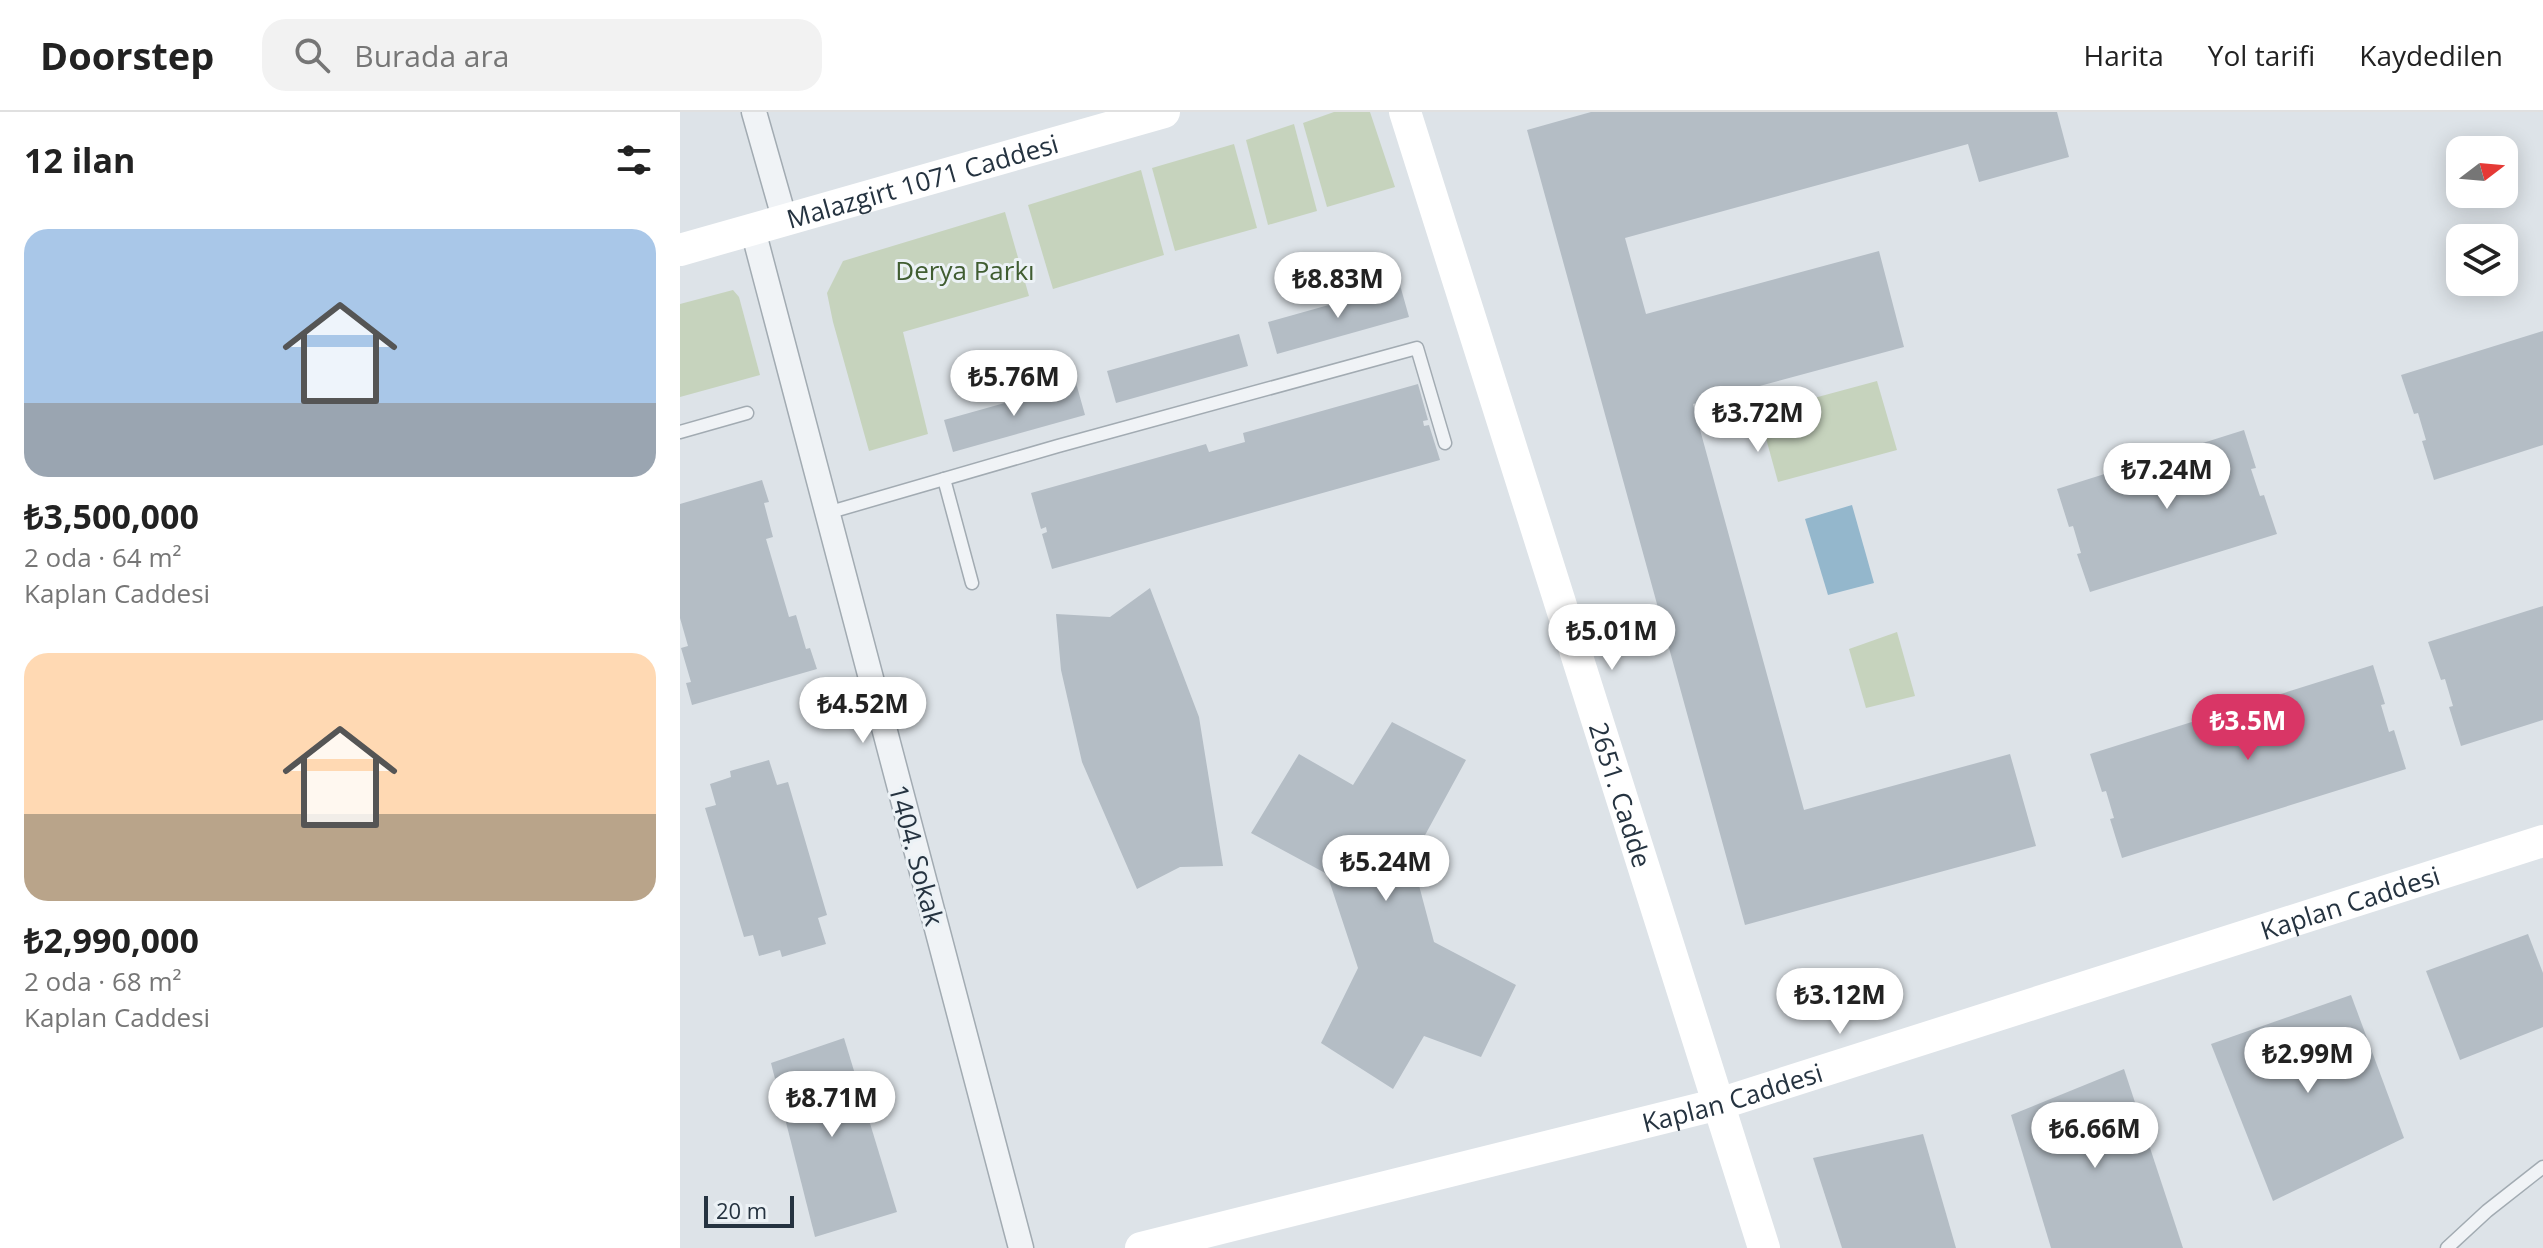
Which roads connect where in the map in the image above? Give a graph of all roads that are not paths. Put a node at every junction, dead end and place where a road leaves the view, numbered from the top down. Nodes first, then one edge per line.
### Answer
1 (754, 112) edge
2 (1164, 112) edge
3 (1405, 112) edge
4 (785, 221) junction
5 (753, 230) junction
6 (680, 250) edge
7 (747, 413) dead end
8 (680, 432) edge
9 (1445, 443) dead end
10 (944, 479) junction
11 (827, 513) junction
12 (972, 583) dead end
13 (2543, 841) edge
14 (1719, 1104) junction
15 (2543, 1167) edge
16 (1021, 1248) edge
17 (1141, 1248) edge
18 (1764, 1248) edge
19 (2447, 1248) edge

1 - 4 street
2 - 4 street, Malazgirt 1071 Caddesi
3 - 14 street, 2651. Cadde
4 - 5 street, Malazgirt 1071 Caddesi
5 - 6 street, Malazgirt 1071 Caddesi
5 - 11 street, 1404. Sokak
7 - 8 lane
9 - 10 lane
10 - 11 lane
10 - 12 lane
11 - 16 street, 1404. Sokak
13 - 14 street, Kaplan Caddesi
14 - 17 street, Kaplan Caddesi
14 - 18 street, 2651. Cadde
15 - 19 lane

